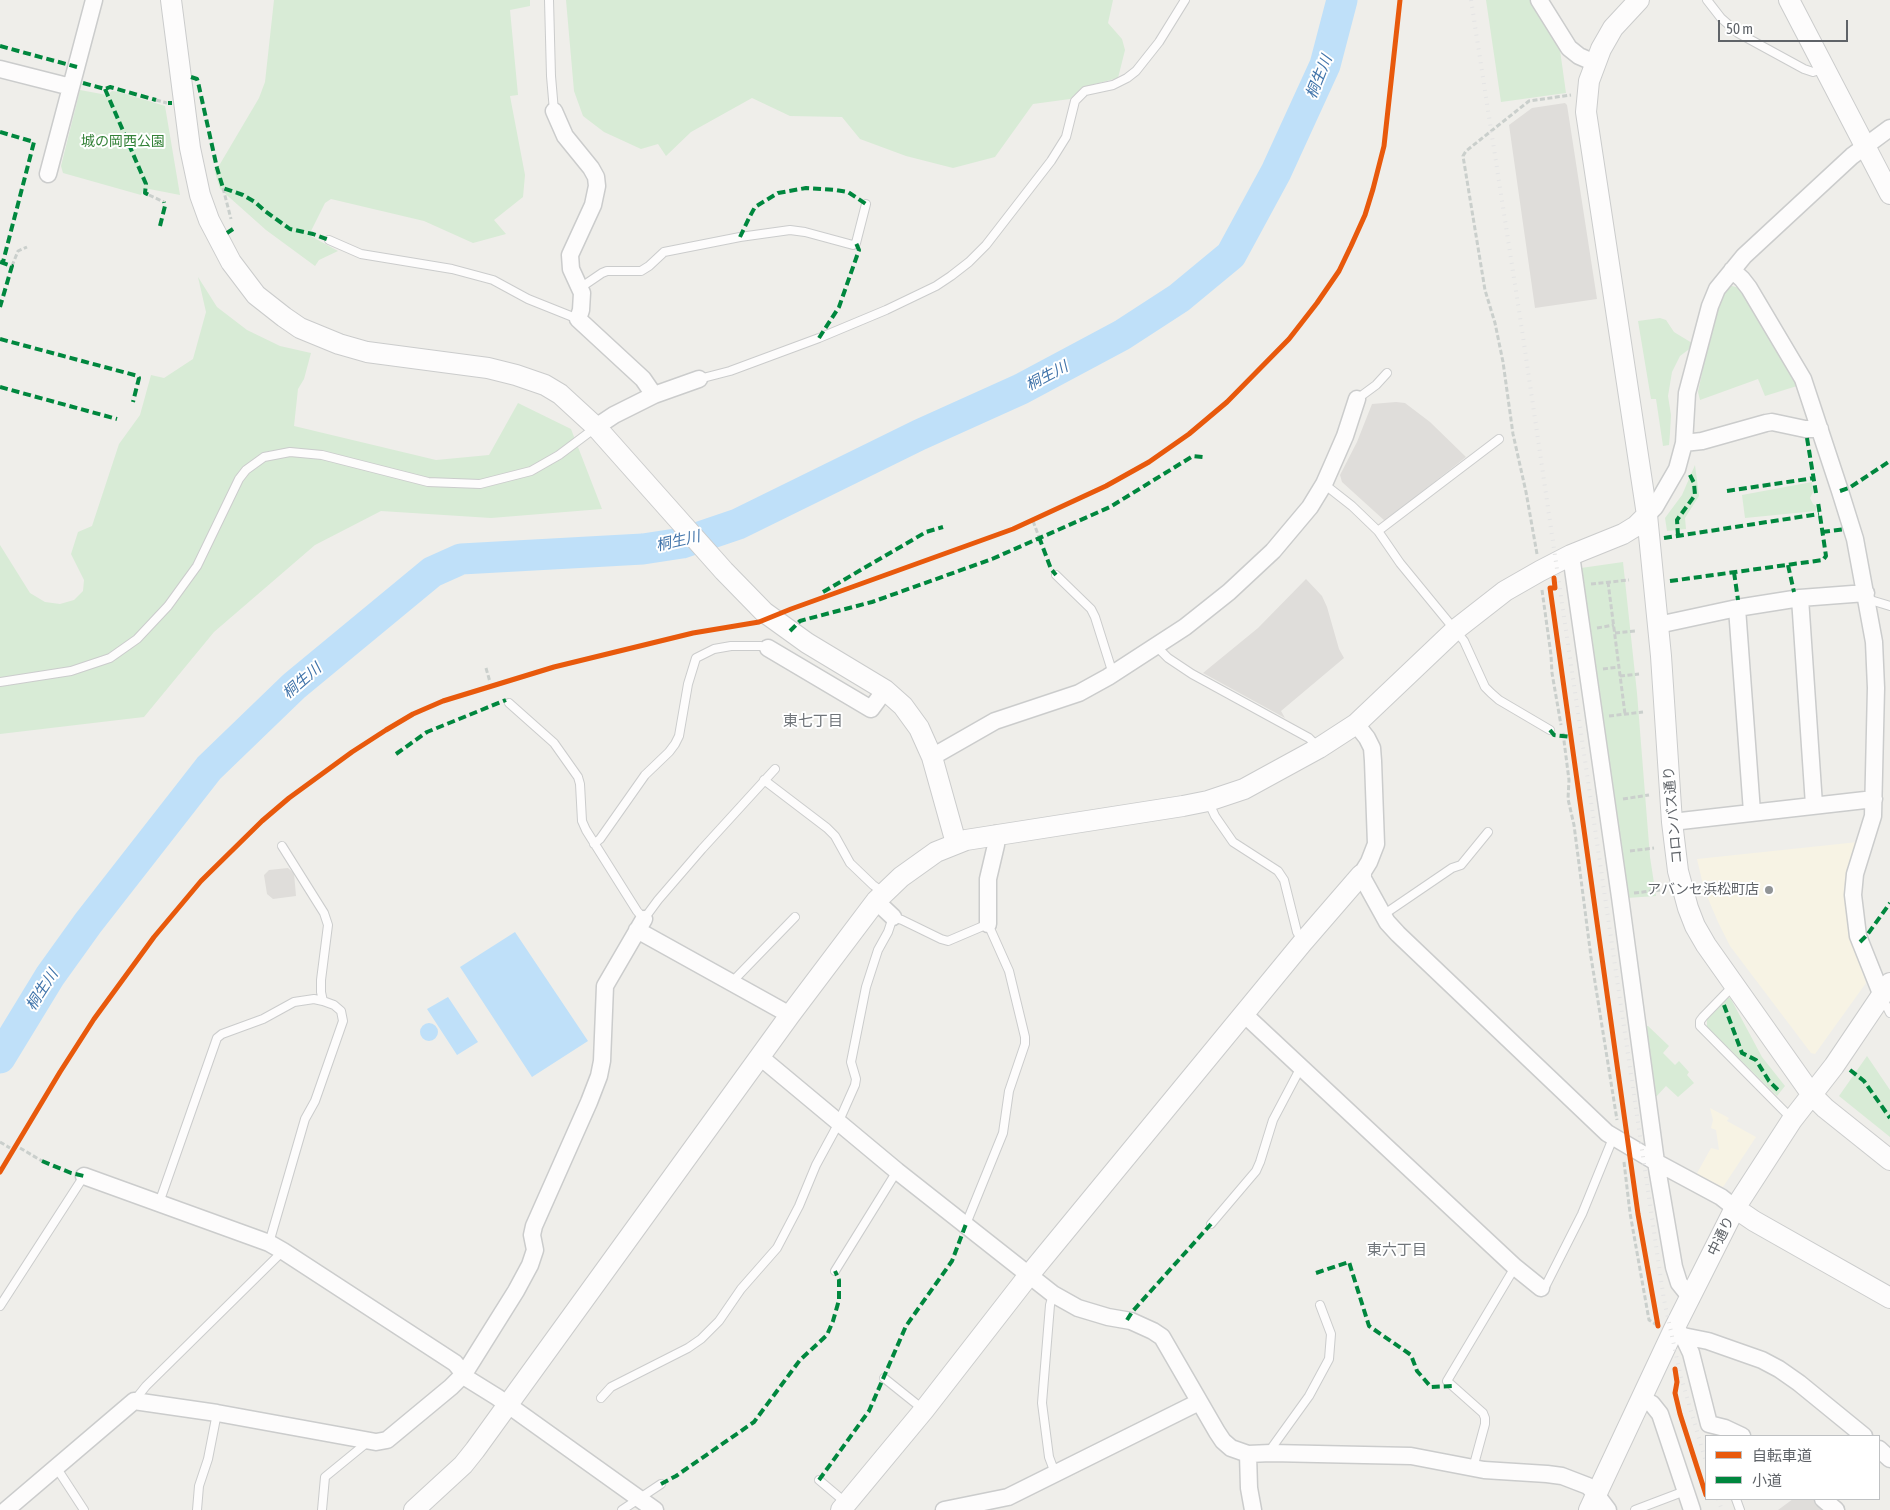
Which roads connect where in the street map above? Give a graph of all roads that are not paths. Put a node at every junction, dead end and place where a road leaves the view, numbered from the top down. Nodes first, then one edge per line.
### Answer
1 (94, 0) edge
2 (171, 0) edge
3 (549, 0) edge
4 (1184, 0) edge
5 (1539, 0) edge
6 (1639, 0) edge
7 (1707, 0) edge
8 (1789, 0) edge
9 (1594, 63) junction
10 (1825, 68) junction
11 (0, 69) edge
12 (71, 88) junction
13 (554, 111) joint
14 (1890, 128) edge
15 (1864, 146) junction
16 (48, 174) dead end
17 (1890, 194) edge
18 (866, 204) dead end
19 (329, 240) dead end
20 (1732, 270) junction
21 (580, 288) junction
22 (578, 319) junction
23 (1387, 373) dead end
24 (699, 379) joint
25 (654, 395) junction
26 (1357, 399) joint
27 (1820, 429) junction
28 (599, 431) junction
29 (1499, 439) dead end
30 (1684, 443) junction
31 (1324, 484) junction
32 (1647, 515) junction
33 (1378, 531) junction
34 (1571, 555) junction
35 (1056, 575) dead end
36 (1866, 596) junction
37 (1800, 598) junction
38 (1890, 606) edge
39 (1737, 608) junction
40 (1658, 625) junction
41 (1455, 630) junction
42 (1157, 647) junction
43 (768, 648) joint
44 (1113, 674) junction
45 (0, 682) edge
46 (885, 690) junction
47 (509, 703) dead end
48 (1356, 724) junction
49 (1550, 730) dead end
50 (1319, 748) junction
51 (932, 757) junction
52 (775, 769) dead end
53 (764, 780) junction
54 (1874, 799) junction
55 (1208, 801) junction
56 (1814, 805) junction
57 (1752, 812) junction
58 (1672, 822) junction
59 (1488, 832) dead end
60 (995, 834) junction
61 (956, 843) junction
62 (594, 844) junction
63 (282, 846) dead end
64 (1361, 875) junction
65 (880, 897) junction
66 (1383, 915) junction
67 (796, 917) dead end
68 (893, 917) junction
69 (640, 924) junction
70 (988, 924) junction
71 (1304, 942) junction
72 (732, 982) junction
73 (1734, 984) junction
74 (1887, 998) edge
75 (323, 1001) junction
76 (790, 1015) junction
77 (1245, 1015) junction
78 (760, 1056) junction
79 (1301, 1067) junction
80 (1812, 1095) junction
81 (1792, 1120) junction
82 (839, 1122) junction
83 (1613, 1138) junction
84 (1890, 1160) edge
85 (1656, 1162) junction
86 (897, 1171) junction
87 (84, 1176) joint
88 (159, 1203) junction
89 (1735, 1208) junction
90 (966, 1224) junction
91 (1210, 1224) dead end
92 (268, 1243) junction
93 (283, 1251) junction
94 (1515, 1267) junction
95 (835, 1271) dead end
96 (1030, 1276) junction
97 (1541, 1288) joint
98 (1053, 1294) junction
99 (1691, 1298) junction
100 (1890, 1298) edge
101 (1320, 1305) dead end
102 (0, 1306) edge
103 (1672, 1330) junction
104 (464, 1374) junction
105 (884, 1378) dead end
106 (601, 1398) dead end
107 (1642, 1399) junction
108 (134, 1401) junction
109 (1199, 1402) junction
110 (508, 1405) junction
111 (924, 1410) junction
112 (217, 1413) junction
113 (1713, 1430) edge
114 (1740, 1435) edge
115 (1863, 1435) edge
116 (369, 1441) junction
117 (1880, 1450) edge
118 (1271, 1453) junction
119 (1248, 1454) junction
120 (1890, 1459) edge
121 (56, 1467) junction
122 (1473, 1468) junction
123 (1055, 1473) junction
124 (819, 1480) dead end
125 (661, 1484) dead end
126 (1685, 1491) junction
127 (639, 1499) junction
128 (1824, 1500) edge
129 (1592, 1502) edge
130 (844, 1506) edge
131 (967, 1507) edge
132 (6, 1510) edge
133 (84, 1510) edge
134 (197, 1510) edge
135 (322, 1510) edge
136 (414, 1510) edge
137 (622, 1510) edge
138 (655, 1510) edge
139 (944, 1510) edge
140 (1252, 1510) edge
141 (1608, 1510) edge
142 (1635, 1510) edge
143 (1692, 1510) edge
144 (1836, 1510) edge

1 - 12 street
2 - 28 street
3 - 13 lane
4 - 24 lane
5 - 9 street
6 - 9 street, コロンバス通り
7 - 10 lane
8 - 10 street
9 - 32 street, コロンバス通り
10 - 15 street
11 - 12 street
12 - 16 street
13 - 21 street
14 - 15 street
15 - 17 street
15 - 20 street
18 - 21 lane
19 - 22 lane
20 - 27 street
20 - 30 street
21 - 22 street
22 - 25 street
23 - 26 lane
24 - 25 street
25 - 28 street
26 - 31 street
27 - 30 street
27 - 36 street
28 - 45 lane
28 - 46 street
29 - 33 lane
30 - 32 street
31 - 33 lane
31 - 42 street
32 - 34 street
32 - 40 street, コロンバス通り
33 - 41 lane
34 - 41 street
34 - 85 street
35 - 44 lane
36 - 37 street
36 - 38 lane
36 - 54 street
37 - 39 street
37 - 56 street
39 - 40 street
39 - 57 street
40 - 58 street, コロンバス通り
41 - 48 street
41 - 49 lane
42 - 44 street
42 - 50 lane
43 - 46 street
43 - 62 lane
44 - 51 street
46 - 51 street
47 - 62 lane
48 - 50 street
48 - 64 street
50 - 55 street
51 - 61 street
52 - 53 lane
53 - 65 lane
53 - 69 lane
54 - 56 street
54 - 74 street
55 - 60 street
55 - 71 lane
56 - 57 street
57 - 58 street
58 - 73 street, コロンバス通り
59 - 66 lane
60 - 61 street
60 - 70 street
61 - 65 street
62 - 69 lane
63 - 75 lane
64 - 66 street
64 - 71 street
65 - 68 street
65 - 76 street
66 - 83 street
67 - 72 lane
68 - 70 lane
68 - 82 lane
69 - 72 street
69 - 104 street
70 - 90 lane
71 - 77 street
72 - 76 street
73 - 80 street, コロンバス通り
73 - 81 lane
74 - 80 street, 中通り
75 - 88 lane
75 - 92 lane
76 - 78 street
77 - 79 street
77 - 96 street
78 - 82 street
78 - 110 street
79 - 91 lane
79 - 94 street
80 - 81 street, 中通り
80 - 84 street, コロンバス通り
81 - 89 street, 中通り
82 - 86 street
82 - 106 lane
83 - 85 street
83 - 97 lane
85 - 89 street
85 - 99 street
86 - 90 street
86 - 95 lane
87 - 88 street
87 - 102 lane
88 - 92 street
89 - 99 street, 中通り
89 - 100 street
90 - 96 street
92 - 93 street
93 - 104 street
93 - 108 lane
94 - 97 street
94 - 122 lane
96 - 98 street
96 - 111 street
98 - 109 street
98 - 123 lane
99 - 103 street, 中通り
101 - 118 lane
103 - 107 street, 中通り
103 - 113 street
103 - 115 street
104 - 110 street
104 - 116 street
105 - 111 lane
107 - 126 street
107 - 129 street, 中通り
108 - 112 street
108 - 121 street
109 - 119 street
109 - 123 street
110 - 127 street
110 - 136 street
111 - 130 street
112 - 116 street
112 - 134 lane
113 - 114 street
116 - 135 lane
117 - 120 street
118 - 119 street
118 - 122 street
119 - 140 street
121 - 132 street
121 - 133 lane
122 - 129 street
123 - 131 street
124 - 130 lane
125 - 127 lane
126 - 142 lane
126 - 143 street
127 - 137 lane
127 - 138 street
128 - 144 street
129 - 141 street
131 - 139 street

